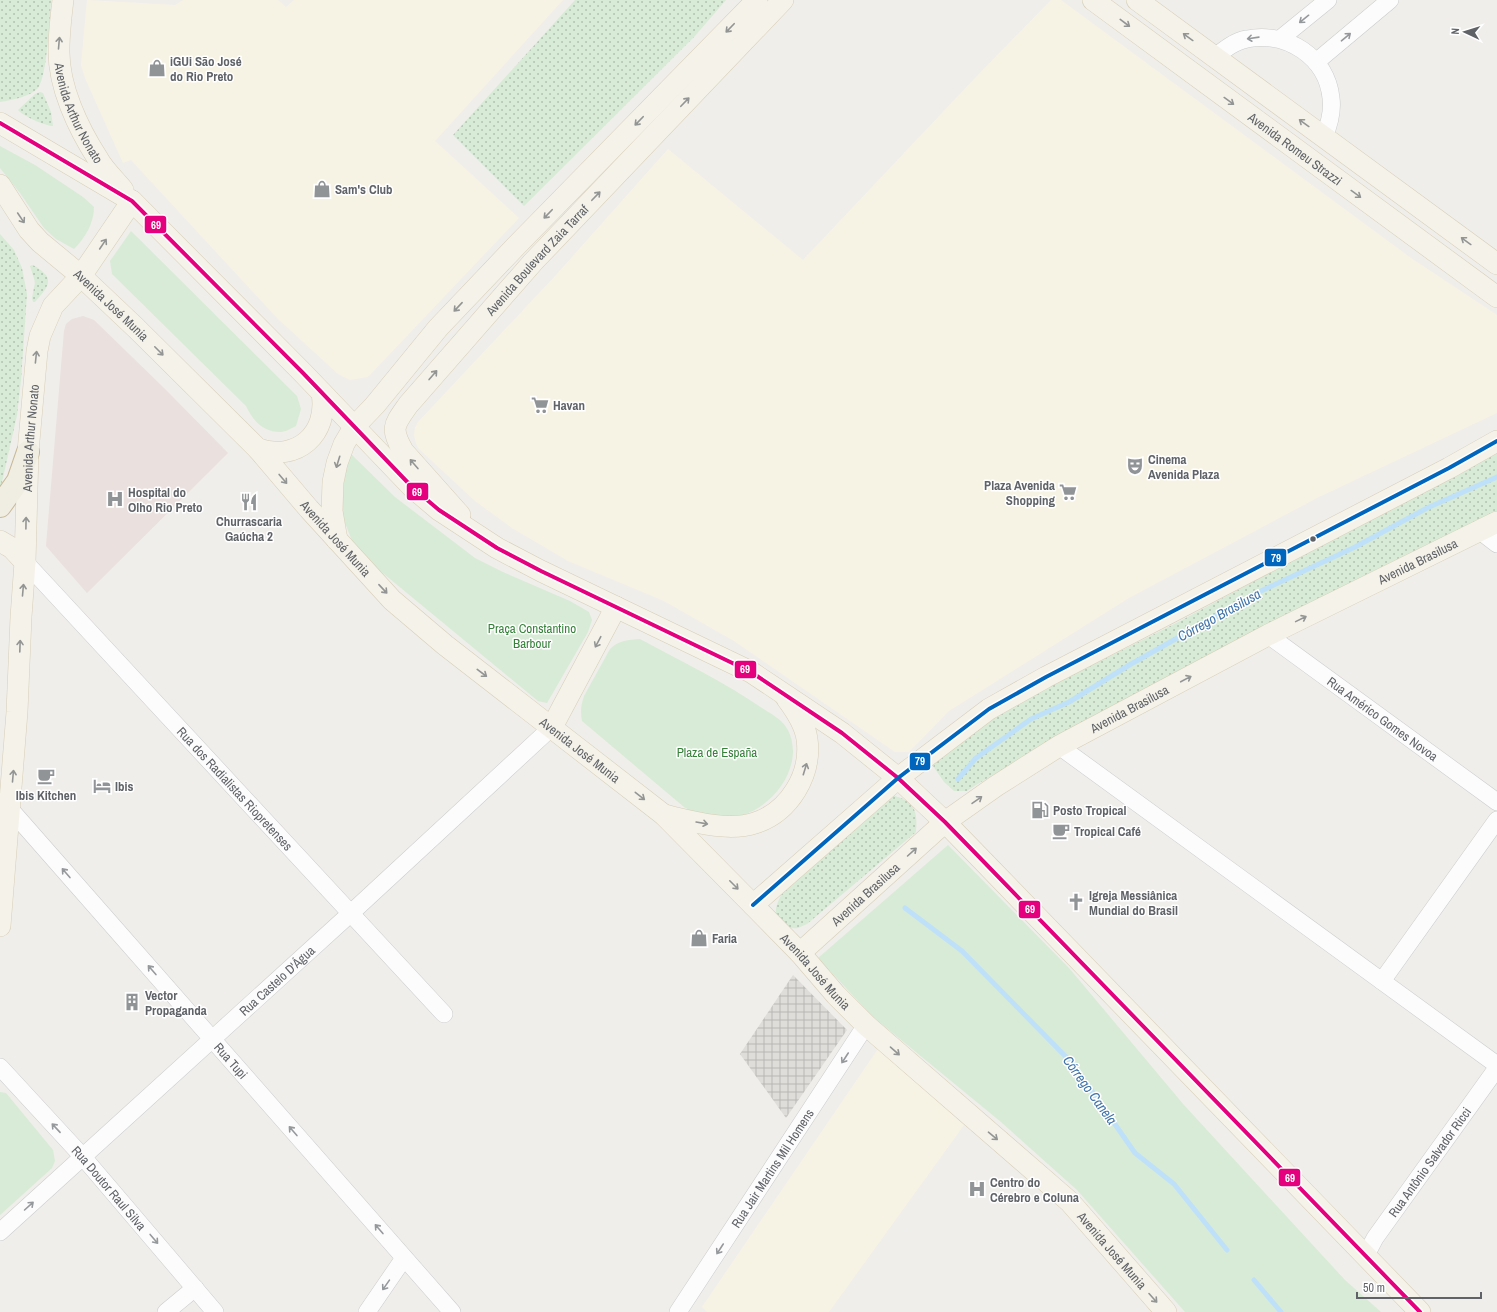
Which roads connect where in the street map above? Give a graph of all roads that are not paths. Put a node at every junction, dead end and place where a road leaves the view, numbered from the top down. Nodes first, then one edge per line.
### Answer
1 (63, 0) edge
2 (757, 0) edge
3 (783, 0) edge
4 (1093, 0) edge
5 (1137, 0) edge
6 (1328, 0) edge
7 (1390, 0) edge
8 (1280, 39) junction
9 (1215, 57) junction
10 (1316, 62) junction
11 (0, 123) edge
12 (1324, 137) junction
13 (0, 185) edge
14 (132, 201) junction
15 (1493, 256) edge
16 (81, 276) junction
17 (1497, 297) edge
18 (322, 393) junction
19 (354, 427) junction
20 (1497, 441) edge
21 (258, 449) junction
22 (28, 452) junction
23 (0, 506) edge
24 (1488, 526) edge
25 (477, 535) junction
26 (337, 540) junction
27 (0, 541) edge
28 (1497, 544) edge
29 (25, 562) junction
30 (616, 607) junction
31 (1268, 635) junction
32 (572, 692) junction
33 (782, 693) junction
34 (552, 728) junction
35 (1059, 746) junction
36 (579, 748) junction
37 (898, 778) junction
38 (1497, 802) edge
39 (10, 809) junction
40 (664, 815) junction
41 (1497, 820) edge
42 (945, 822) junction
43 (753, 904) junction
44 (351, 913) junction
45 (0, 926) edge
46 (800, 953) junction
47 (1382, 981) junction
48 (444, 1014) dead end
49 (866, 1025) junction
50 (212, 1039) junction
51 (0, 1067) edge
52 (1497, 1067) edge
53 (83, 1156) junction
54 (0, 1232) edge
55 (1365, 1257) junction
56 (404, 1258) junction
57 (195, 1288) junction
58 (686, 1309) edge
59 (166, 1312) edge
60 (216, 1312) edge
61 (367, 1312) edge
62 (452, 1312) edge
63 (1166, 1312) edge
64 (1420, 1312) edge

14 -> 1 main road, Avenida Arthur Nonato
2 -> 19 main road, Avenida Boulevard Zaia Tarraf
25 -> 3 main road, Avenida Boulevard Zaia Tarraf
4 -> 17 main road, Avenida Romeu Strazzi
9 -> 5 main road, Avenida Romeu Strazzi
6 -> 8 street
10 -> 7 street
8 -> 9 street
8 - 10 street
12 -> 9 main road, Avenida Romeu Strazzi
10 - 12 street
11 - 14 main road
15 -> 12 main road, Avenida Romeu Strazzi
13 -> 16 main road, Avenida José Munia
16 -> 14 main road, Avenida Arthur Nonato
14 - 18 main road
16 -> 21 main road, Avenida José Munia
22 -> 16 main road, Avenida Arthur Nonato
18 - 19 main road
18 - 21 main road
19 - 25 main road
19 -> 26 main road, Avenida Boulevard Zaia Tarraf
20 - 37 main road
21 -> 26 main road, Avenida José Munia
22 - 23 highway
29 -> 22 main road, Avenida Arthur Nonato
24 - 28 street
31 -> 24 main road, Avenida Brasilusa
25 - 30 main road
26 -> 34 main road, Avenida José Munia
27 - 29 main road
39 -> 29 main road, Avenida Arthur Nonato
29 - 44 street, Rua dos Radialistas Riopretenses
30 -> 32 main road
30 - 33 main road
35 -> 31 main road, Avenida Brasilusa
31 - 38 street, Rua Américo Gomes Novoa
32 - 34 main road
32 - 36 main road
33 - 37 main road
40 -> 33 main road
34 - 36 main road, Avenida José Munia
34 - 44 street, Rua Castelo D'Água
42 -> 35 main road, Avenida Brasilusa
35 - 47 street
36 -> 40 main road, Avenida José Munia
37 - 42 main road
37 - 43 main road
39 - 45 main road, Avenida Arthur Nonato
50 -> 39 street, Rua Tupi
40 -> 43 main road, Avenida José Munia
41 - 47 street
46 -> 42 main road, Avenida Brasilusa
42 - 55 main road
43 - 46 main road, Avenida José Munia
44 - 48 street, Rua dos Radialistas Riopretenses
44 - 50 street, Rua Castelo D'Água
46 - 49 main road, Avenida José Munia
47 - 52 street
49 -> 58 street, Rua Jair Martins Mil Homens
49 -> 63 main road, Avenida José Munia
50 - 53 street, Rua Castelo D'Água
56 -> 50 street, Rua Tupi
53 -> 51 street, Rua Doutor Raul Silva
52 - 55 street, Rua Antônio Salvador Ricci
54 -> 53 street, Rua Castelo D'Água
53 -> 57 street, Rua Doutor Raul Silva
55 - 64 main road
56 -> 61 street
56 - 62 street, Rua Tupi
57 - 59 street
57 - 60 street, Rua Doutor Raul Silva

